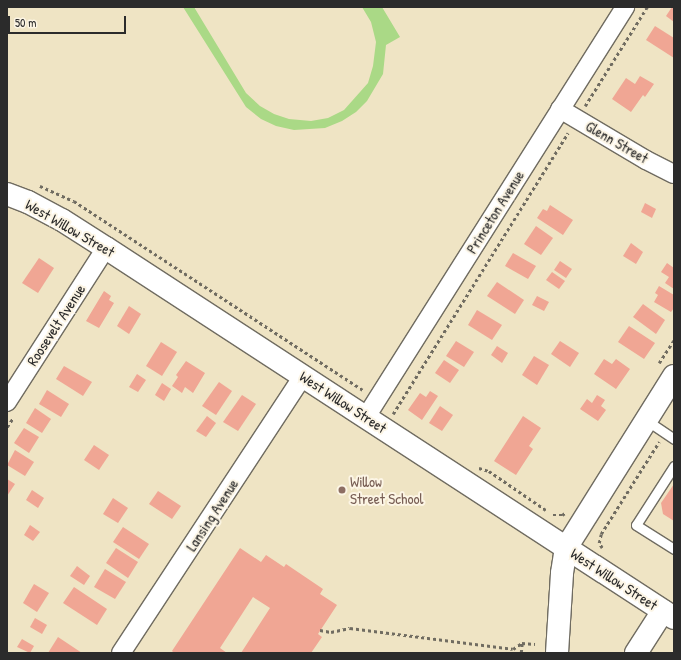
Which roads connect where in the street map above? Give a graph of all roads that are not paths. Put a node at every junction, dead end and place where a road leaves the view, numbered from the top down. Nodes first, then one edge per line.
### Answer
1 (624, 7) edge
2 (560, 109) junction
3 (674, 174) edge
4 (7, 194) edge
5 (106, 248) junction
6 (302, 376) junction
7 (674, 376) edge
8 (7, 402) edge
9 (366, 417) junction
10 (646, 420) junction
11 (674, 438) edge
12 (674, 466) edge
13 (566, 548) junction
14 (674, 549) edge
15 (669, 615) edge
16 (121, 653) edge
17 (557, 653) edge
18 (636, 653) edge

1 - 2 street, Princeton Avenue
2 - 3 street, Glenn Street
2 - 9 street, Princeton Avenue
4 - 5 street, West Willow Street
5 - 6 street, West Willow Street
5 - 8 street, Roosevelt Avenue
6 - 9 street, West Willow Street
6 - 16 street, Lansing Avenue
7 - 10 street
9 - 13 street, West Willow Street
10 - 11 lane
10 - 13 street
12 - 14 lane
13 - 15 street, West Willow Street
13 - 17 street
15 - 18 street

